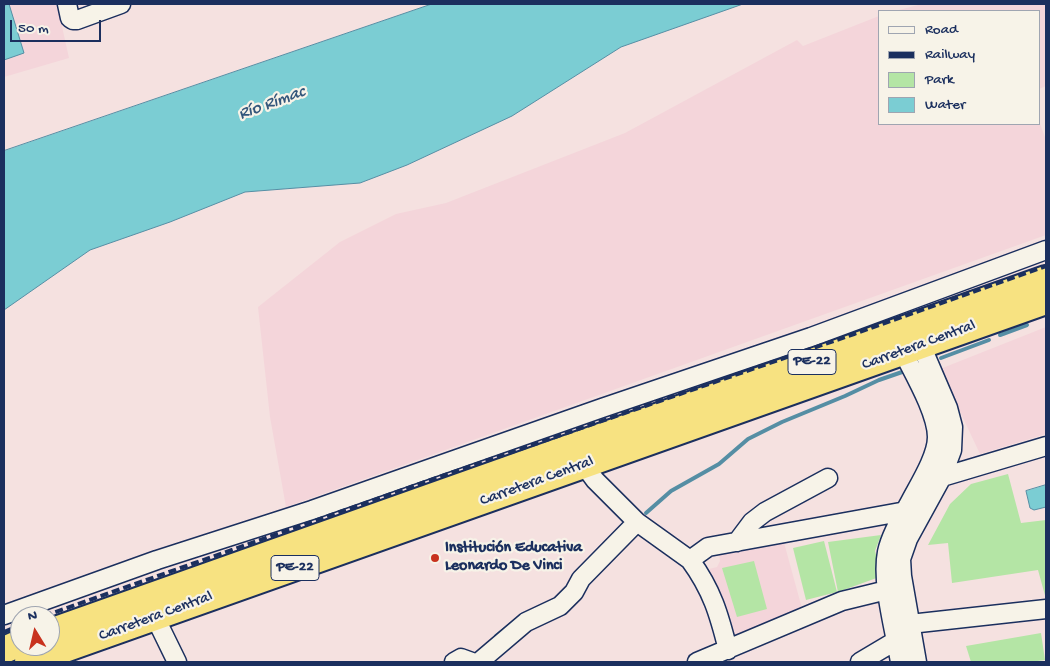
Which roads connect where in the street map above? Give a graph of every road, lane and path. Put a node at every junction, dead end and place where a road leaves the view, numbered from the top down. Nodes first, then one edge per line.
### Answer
1 (67, 4) edge
2 (121, 4) edge
3 (1046, 250) edge
4 (1046, 279) edge
5 (1046, 301) edge
6 (912, 348) junction
7 (1046, 446) edge
8 (580, 455) junction
9 (442, 464) junction
10 (942, 477) junction
11 (828, 478) dead end
12 (450, 490) junction
13 (312, 510) junction
14 (906, 511) junction
15 (637, 522) junction
16 (322, 535) junction
17 (737, 542) junction
18 (690, 560) junction
19 (887, 590) junction
20 (1046, 609) edge
21 (4, 615) edge
22 (155, 617) junction
23 (910, 624) junction
24 (60, 628) edge
25 (897, 640) junction
26 (728, 650) junction
27 (28, 662) edge
28 (177, 662) edge
29 (454, 662) edge
30 (472, 662) edge
31 (479, 662) edge
32 (697, 662) edge
33 (860, 662) edge
34 (900, 662) edge
35 (917, 662) edge

1 - 2 street
3 - 9 street
4 - 8 highway, Carretera Central / PE-22
5 - 6 highway, Carretera Central / PE-22
6 - 8 highway, Carretera Central / PE-22
6 - 10 street
6 - 14 street
7 - 10 street
8 - 12 highway, Carretera Central / PE-22
8 - 15 street
8 - 22 highway, Carretera Central / PE-22
9 - 12 street
9 - 13 street
10 - 23 street
11 - 17 street
12 - 16 highway, Carretera Central / PE-22
13 - 16 street
13 - 21 street
14 - 17 street
14 - 19 street
15 - 18 street
15 - 31 street
16 - 24 highway, Carretera Central / PE-22
17 - 18 street
18 - 26 street
19 - 25 street
19 - 26 street
20 - 23 street
22 - 27 highway, Carretera Central / PE-22
22 - 28 street
23 - 35 street
25 - 33 street
25 - 34 street
26 - 32 street
29 - 30 street

